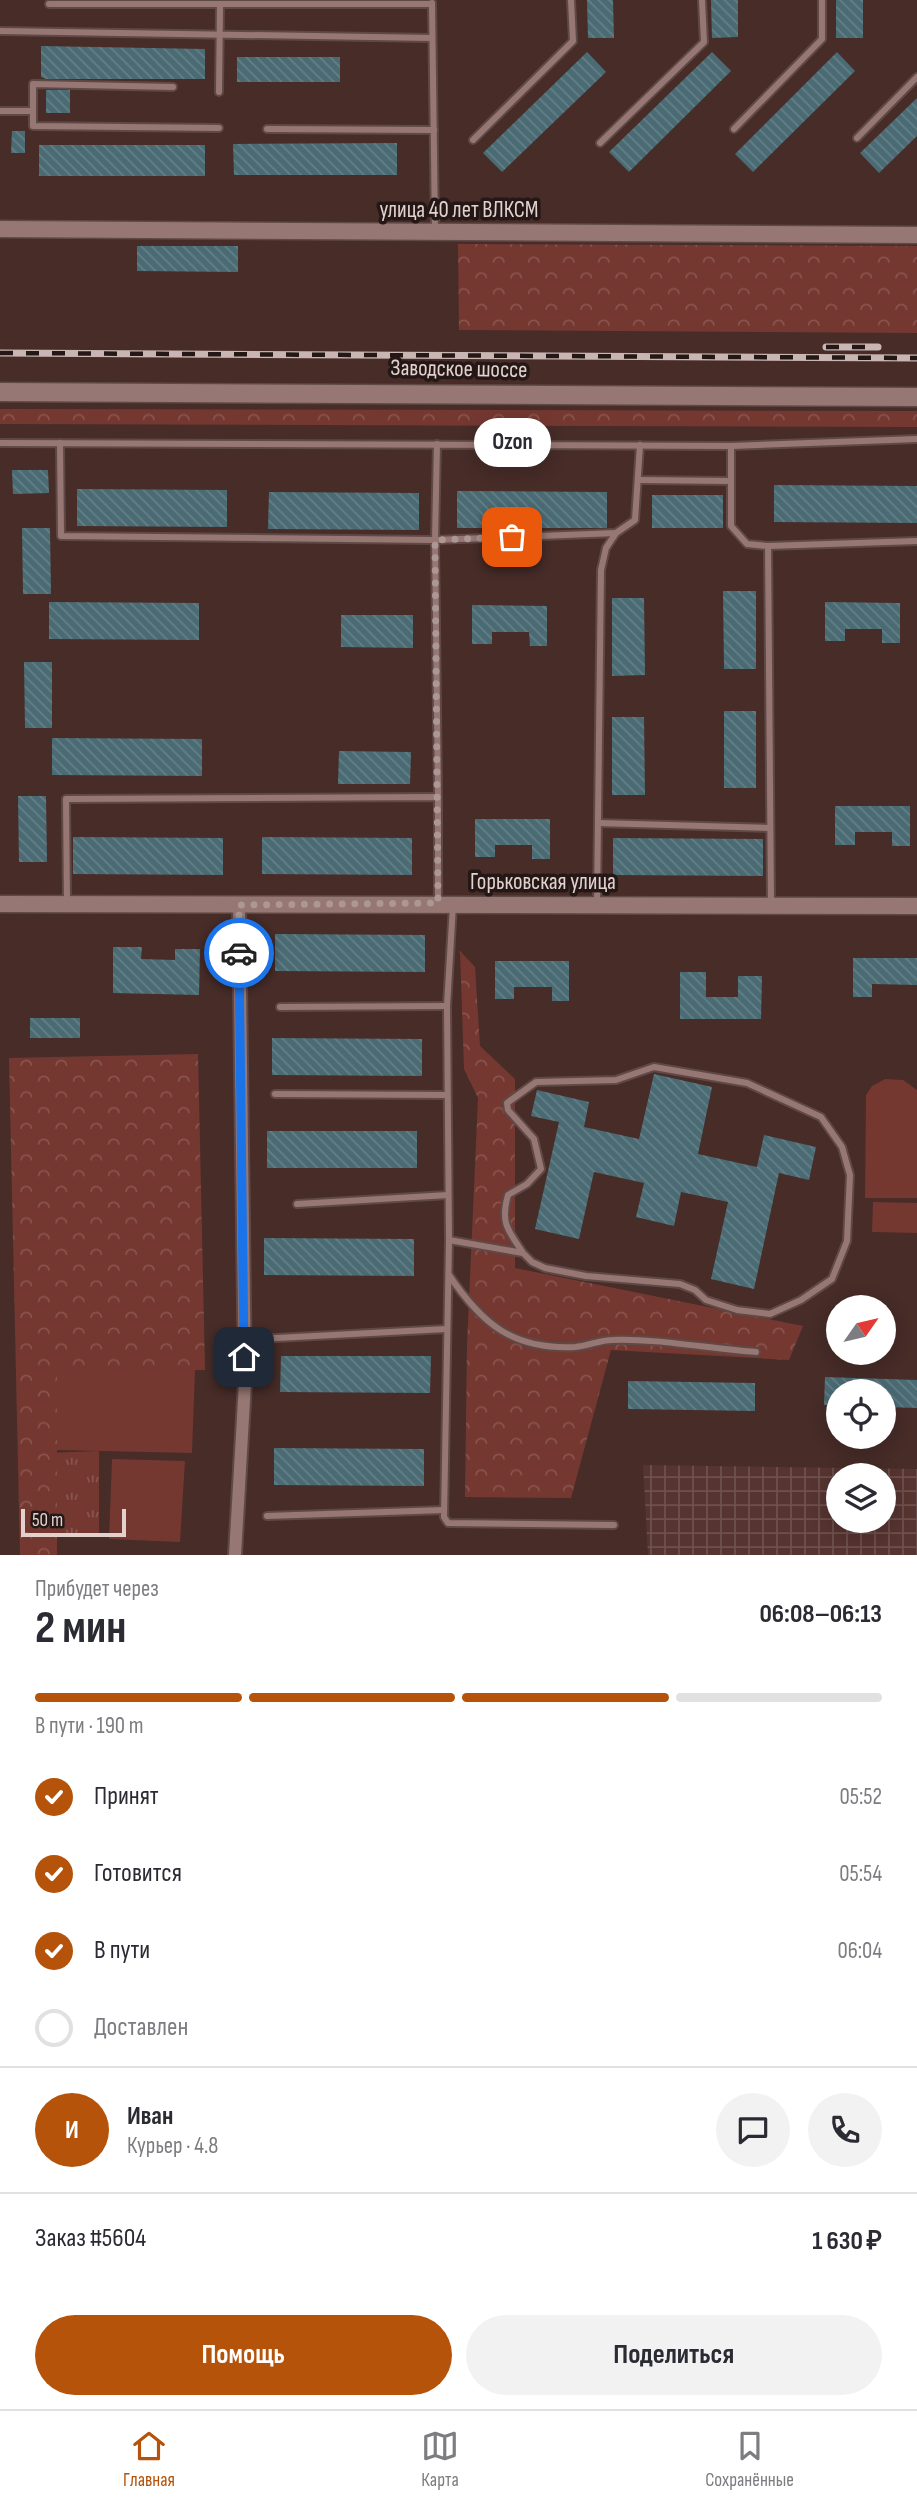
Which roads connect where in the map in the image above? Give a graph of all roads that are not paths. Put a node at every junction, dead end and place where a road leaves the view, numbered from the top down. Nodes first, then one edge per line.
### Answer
1 (571, 0) edge
2 (702, 0) edge
3 (822, 0) edge
4 (432, 2) edge
5 (49, 4) dead end
6 (220, 4) junction
7 (0, 31) edge
8 (220, 35) junction
9 (432, 38) junction
10 (917, 77) edge
11 (173, 87) dead end
12 (219, 92) dead end
13 (0, 111) edge
14 (33, 111) junction
15 (219, 128) dead end
16 (267, 129) dead end
17 (734, 129) dead end
18 (434, 130) junction
19 (857, 138) dead end
20 (473, 140) dead end
21 (600, 143) dead end
22 (0, 229) edge
23 (435, 232) junction
24 (917, 235) edge
25 (0, 392) edge
26 (917, 397) edge
27 (917, 439) edge
28 (0, 443) edge
29 (60, 443) junction
30 (437, 444) junction
31 (640, 444) junction
32 (731, 446) junction
33 (640, 480) junction
34 (731, 481) junction
35 (616, 533) junction
36 (435, 540) junction
37 (917, 541) edge
38 (768, 546) junction
39 (438, 797) junction
40 (598, 823) junction
41 (769, 828) junction
42 (445, 903) junction
43 (0, 904) edge
44 (597, 904) junction
45 (67, 905) junction
46 (239, 905) junction
47 (771, 905) junction
48 (917, 906) edge
49 (447, 1006) junction
50 (280, 1007) dead end
51 (275, 1094) dead end
52 (447, 1095) junction
53 (447, 1195) junction
54 (297, 1204) dead end
55 (449, 1240) junction
56 (523, 1253) junction
57 (448, 1273) junction
58 (446, 1329) junction
59 (258, 1339) dead end
60 (756, 1352) dead end
61 (444, 1510) junction
62 (267, 1516) dead end
63 (614, 1525) dead end
64 (235, 1555) edge

1 - 20 lane
2 - 21 lane
3 - 17 lane
4 - 6 lane
4 - 9 lane
5 - 6 lane
6 - 8 lane
7 - 8 lane
8 - 9 lane
8 - 12 lane
9 - 18 lane
10 - 19 lane
11 - 14 lane
13 - 14 lane
14 - 15 lane
16 - 18 lane
18 - 23 lane
22 - 23 street, улица 40 лет ВЛКСМ
23 - 24 street, улица 40 лет ВЛКСМ
25 - 26 main road, Заводское шоссе
27 - 32 lane
28 - 29 lane
29 - 30 lane
29 - 36 lane
30 - 31 lane
30 - 36 lane
31 - 32 lane
31 - 33 lane
32 - 34 lane
33 - 34 lane
33 - 35 lane
34 - 38 lane
35 - 36 lane
35 - 40 lane
36 - 39 lane
37 - 38 lane
38 - 41 lane
39 - 42 lane
39 - 45 lane
40 - 41 lane
40 - 44 lane
41 - 47 lane
42 - 44 street, Горьковская улица
42 - 46 street, Горьковская улица
42 - 49 lane
43 - 45 street, Горьковская улица
44 - 47 street, Горьковская улица
45 - 46 street, Горьковская улица
46 - 64 street
47 - 48 street, Горьковская улица
49 - 50 lane
49 - 52 lane
51 - 52 lane
52 - 53 lane
53 - 54 lane
53 - 55 lane
55 - 56 lane
55 - 57 lane
56 - 56 lane
57 - 58 lane
57 - 60 lane
58 - 59 lane
58 - 61 lane
61 - 62 lane
61 - 63 lane

